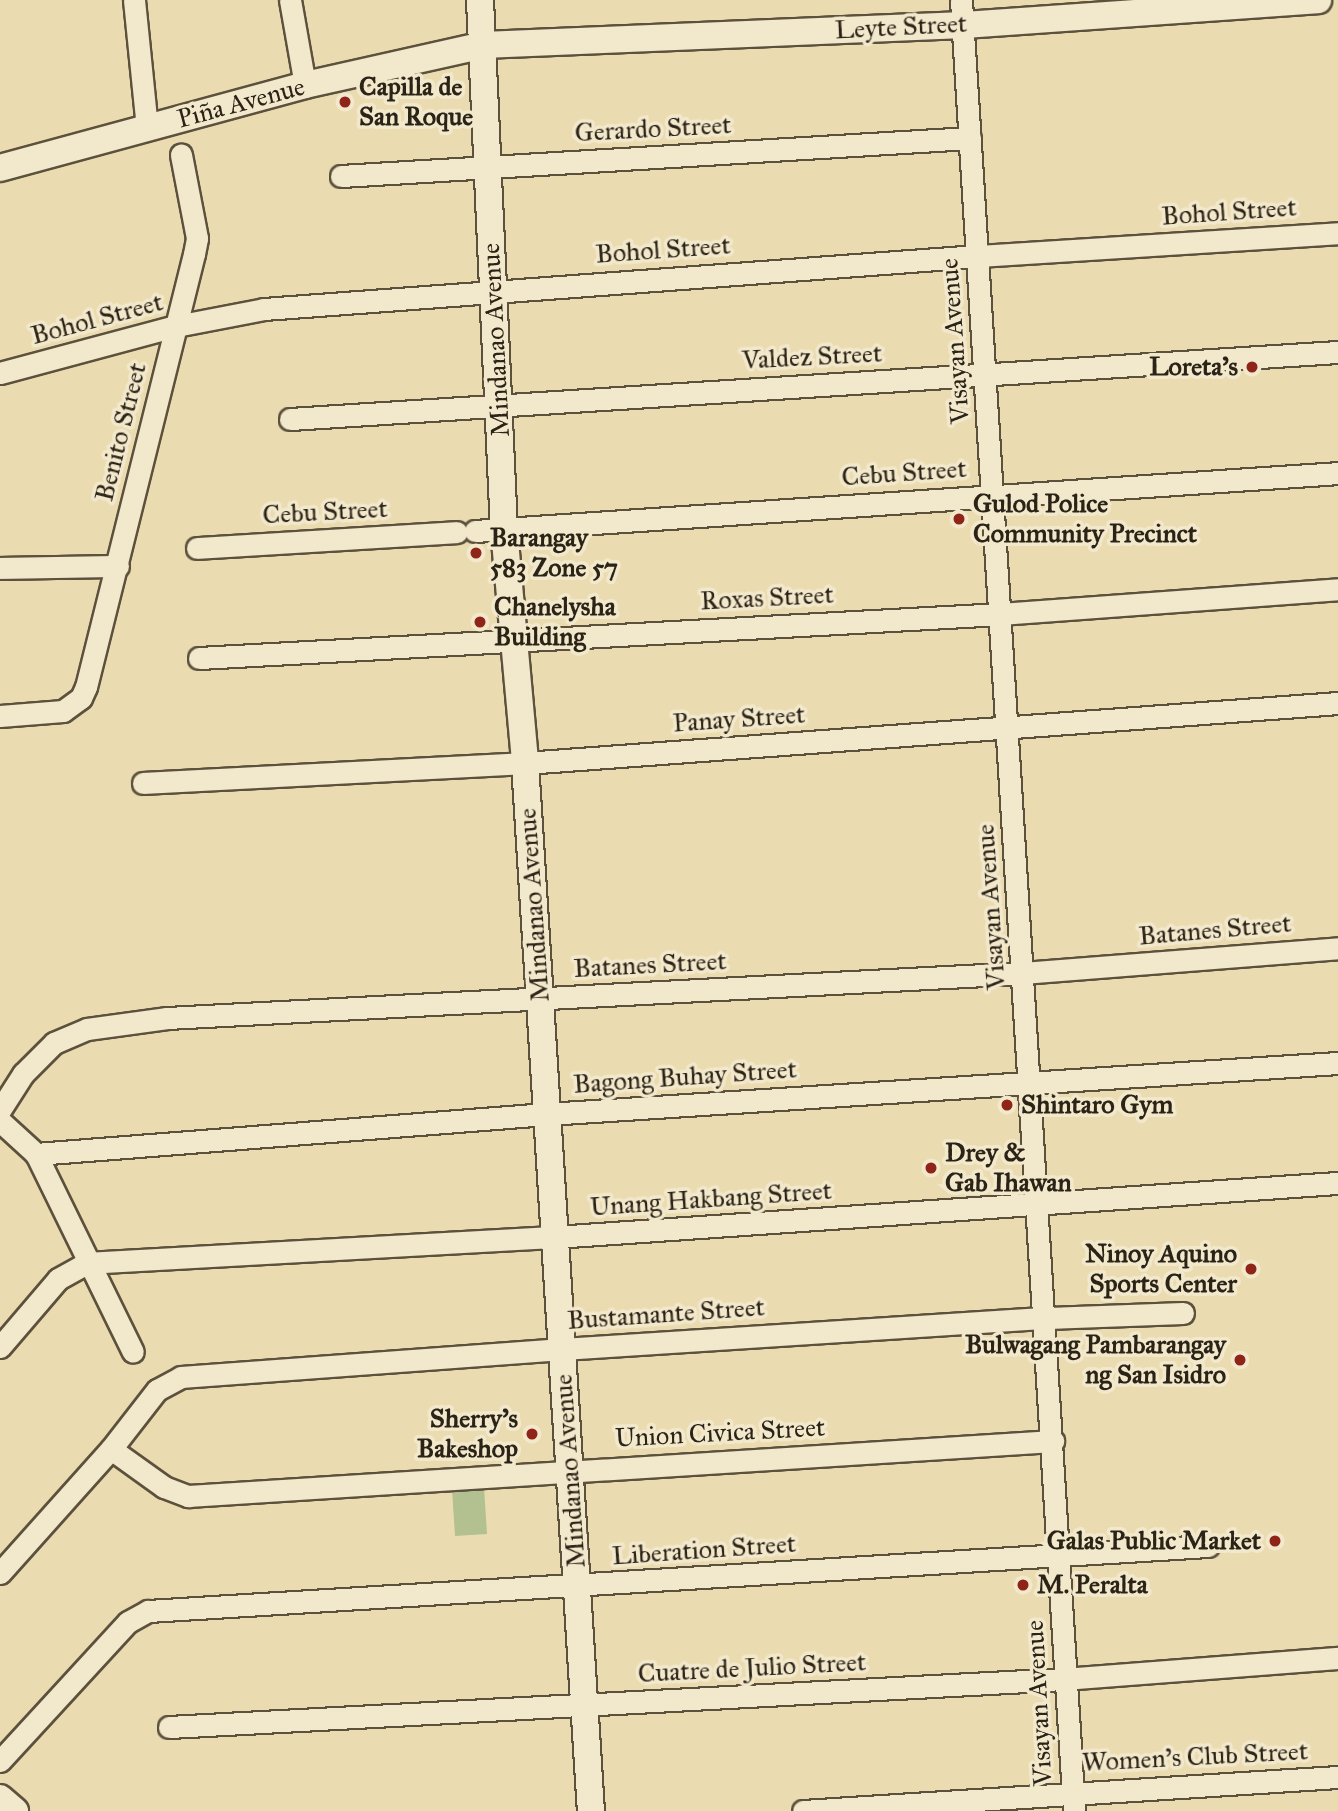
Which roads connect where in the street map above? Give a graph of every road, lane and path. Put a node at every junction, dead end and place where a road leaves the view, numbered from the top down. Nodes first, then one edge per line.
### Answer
1 (134, 0) edge
2 (290, 0) edge
3 (480, 0) edge
4 (1318, 0) edge
5 (962, 12) edge
6 (484, 45) junction
7 (305, 85) junction
8 (147, 128) junction
9 (970, 138) junction
10 (181, 155) dead end
11 (0, 168) edge
12 (488, 169) junction
13 (341, 176) dead end
14 (1338, 233) edge
15 (977, 256) junction
16 (493, 290) junction
17 (176, 326) junction
18 (1338, 352) edge
19 (0, 373) edge
20 (985, 375) junction
21 (500, 404) junction
22 (290, 419) dead end
23 (1338, 473) edge
24 (993, 495) junction
25 (504, 530) junction
26 (197, 548) dead end
27 (118, 566) junction
28 (0, 568) edge
29 (1338, 589) edge
30 (1000, 614) junction
31 (514, 640) junction
32 (199, 658) dead end
33 (1338, 703) edge
34 (0, 716) edge
35 (1008, 729) junction
36 (525, 763) junction
37 (143, 783) dead end
38 (1338, 948) edge
39 (1023, 973) junction
40 (541, 999) junction
41 (1338, 1063) edge
42 (1030, 1083) junction
43 (0, 1110) edge
44 (547, 1114) junction
45 (0, 1121) edge
46 (36, 1154) junction
47 (1338, 1183) edge
48 (1038, 1206) junction
49 (555, 1237) junction
50 (87, 1263) junction
51 (1183, 1313) dead end
52 (1046, 1318) junction
53 (0, 1347) edge
54 (562, 1349) junction
55 (133, 1352) dead end
56 (1053, 1441) junction
57 (111, 1448) junction
58 (569, 1470) junction
59 (1208, 1546) dead end
60 (1061, 1556) junction
61 (0, 1573) edge
62 (577, 1586) junction
63 (1338, 1658) edge
64 (1064, 1679) junction
65 (587, 1705) junction
66 (169, 1727) dead end
67 (0, 1761) edge
68 (1338, 1777) edge
69 (1073, 1802) edge
70 (591, 1811) edge
71 (803, 1811) edge

1 - 8 street
2 - 7 street
3 - 6 street, Mindanao Avenue
4 - 5 street, Leyte Street
5 - 6 street, Leyte Street
5 - 9 street, Visayan Avenue
6 - 7 street, Piña Avenue
6 - 12 street, Mindanao Avenue
7 - 8 street, Piña Avenue
8 - 11 street, Piña Avenue
9 - 12 street, Gerardo Street
9 - 15 street, Visayan Avenue
10 - 17 street, Benito Street
12 - 13 street, Gerardo Street
12 - 16 street, Mindanao Avenue
14 - 15 street, Bohol Street
15 - 16 street, Bohol Street
15 - 20 street, Visayan Avenue
16 - 17 street, Bohol Street
16 - 21 street, Mindanao Avenue
17 - 19 street, Bohol Street
17 - 27 street, Benito Street
18 - 20 street, Valdez Street
20 - 21 street, Valdez Street
20 - 24 street, Visayan Avenue
21 - 22 street, Valdez Street
21 - 25 street, Mindanao Avenue
23 - 24 street, Cebu Street
24 - 25 street, Cebu Street
24 - 30 street, Visayan Avenue
25 - 26 street, Cebu Street
25 - 31 street, Mindanao Avenue
27 - 28 street
27 - 34 street, Benito Street
29 - 30 street, Roxas Street
30 - 31 street, Roxas Street
30 - 35 street, Visayan Avenue
31 - 32 street, Roxas Street
31 - 36 street, Mindanao Avenue
33 - 35 street, Panay Street
35 - 36 street, Panay Street
35 - 39 street, Visayan Avenue
36 - 37 street, Panay Street
36 - 40 street, Mindanao Avenue
38 - 39 street, Batanes Street
39 - 40 street, Batanes Street
39 - 42 street, Visayan Avenue
40 - 43 street, Batanes Street
40 - 44 street, Mindanao Avenue
41 - 42 street, Bagong Buhay Street
42 - 44 street, Bagong Buhay Street
42 - 48 street, Visayan Avenue
44 - 46 street, Bagong Buhay Street
44 - 49 street, Mindanao Avenue
45 - 46 street
46 - 50 street
47 - 48 street, Unang Hakbang Street
48 - 49 street, Unang Hakbang Street
48 - 52 street, Visayan Avenue
49 - 50 street, Unang Hakbang Street
49 - 54 street, Mindanao Avenue
50 - 53 street
50 - 55 street
51 - 52 street, Bustamante Street
52 - 54 street, Bustamante Street
52 - 56 street, Visayan Avenue
54 - 57 street, Bustamante Street
54 - 58 street, Mindanao Avenue
56 - 58 street, Union Civica Street
56 - 60 street, Visayan Avenue
57 - 58 street, Union Civica Street
57 - 61 street
58 - 62 street, Mindanao Avenue
59 - 60 street, Liberation Street
60 - 62 street, Liberation Street
60 - 64 street, Visayan Avenue
62 - 65 street, Mindanao Avenue
62 - 67 street, Liberation Street
63 - 64 street, Cuatre de Julio Street
64 - 65 street, Cuatre de Julio Street
64 - 69 street, Visayan Avenue
65 - 66 street, Cuatre de Julio Street
65 - 70 street, Mindanao Avenue
68 - 69 street, Women's Club Street
69 - 71 street, Women's Club Street

